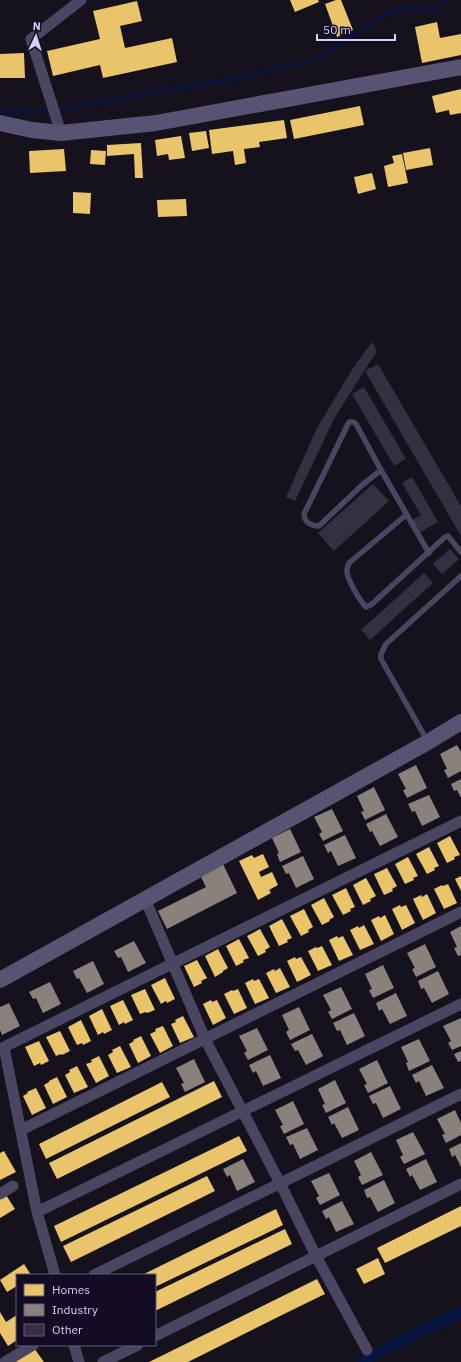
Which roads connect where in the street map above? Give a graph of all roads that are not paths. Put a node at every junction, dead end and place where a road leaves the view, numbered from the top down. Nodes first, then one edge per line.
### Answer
1 (81, 0) edge
2 (461, 67) edge
3 (0, 123) edge
4 (61, 133) junction
5 (381, 470) junction
6 (406, 515) junction
7 (461, 552) edge
8 (429, 553) junction
9 (461, 576) edge
10 (461, 722) edge
11 (428, 742) junction
12 (461, 821) edge
13 (145, 899) junction
14 (461, 912) edge
15 (172, 964) junction
16 (0, 980) edge
17 (461, 1004) edge
18 (205, 1039) junction
19 (461, 1094) edge
20 (241, 1111) junction
21 (21, 1130) junction
22 (280, 1183) junction
23 (461, 1184) edge
24 (13, 1186) dead end
25 (0, 1194) edge
26 (37, 1212) junction
27 (316, 1256) junction
28 (55, 1274) edge
29 (96, 1274) edge
30 (156, 1336) edge
31 (31, 1346) edge
32 (74, 1346) edge
33 (136, 1346) edge
34 (367, 1350) dead end
35 (5, 1362) edge
36 (79, 1362) edge
37 (104, 1362) edge

1 - 4 street
2 - 4 street
3 - 4 street
5 - 5 lane
5 - 6 lane
6 - 8 lane
6 - 8 lane
7 - 8 lane
9 - 11 lane
10 - 11 street
11 - 13 street
12 - 15 street
13 - 15 street
13 - 16 street
14 - 18 street
15 - 18 street
15 - 21 street
17 - 20 street
18 - 20 street
18 - 21 street
19 - 22 street
20 - 22 street
20 - 26 street
21 - 26 street
22 - 27 street
22 - 29 street
23 - 27 street
24 - 25 street
26 - 28 street
27 - 30 street
27 - 34 street
31 - 35 street
32 - 36 street
33 - 37 street

